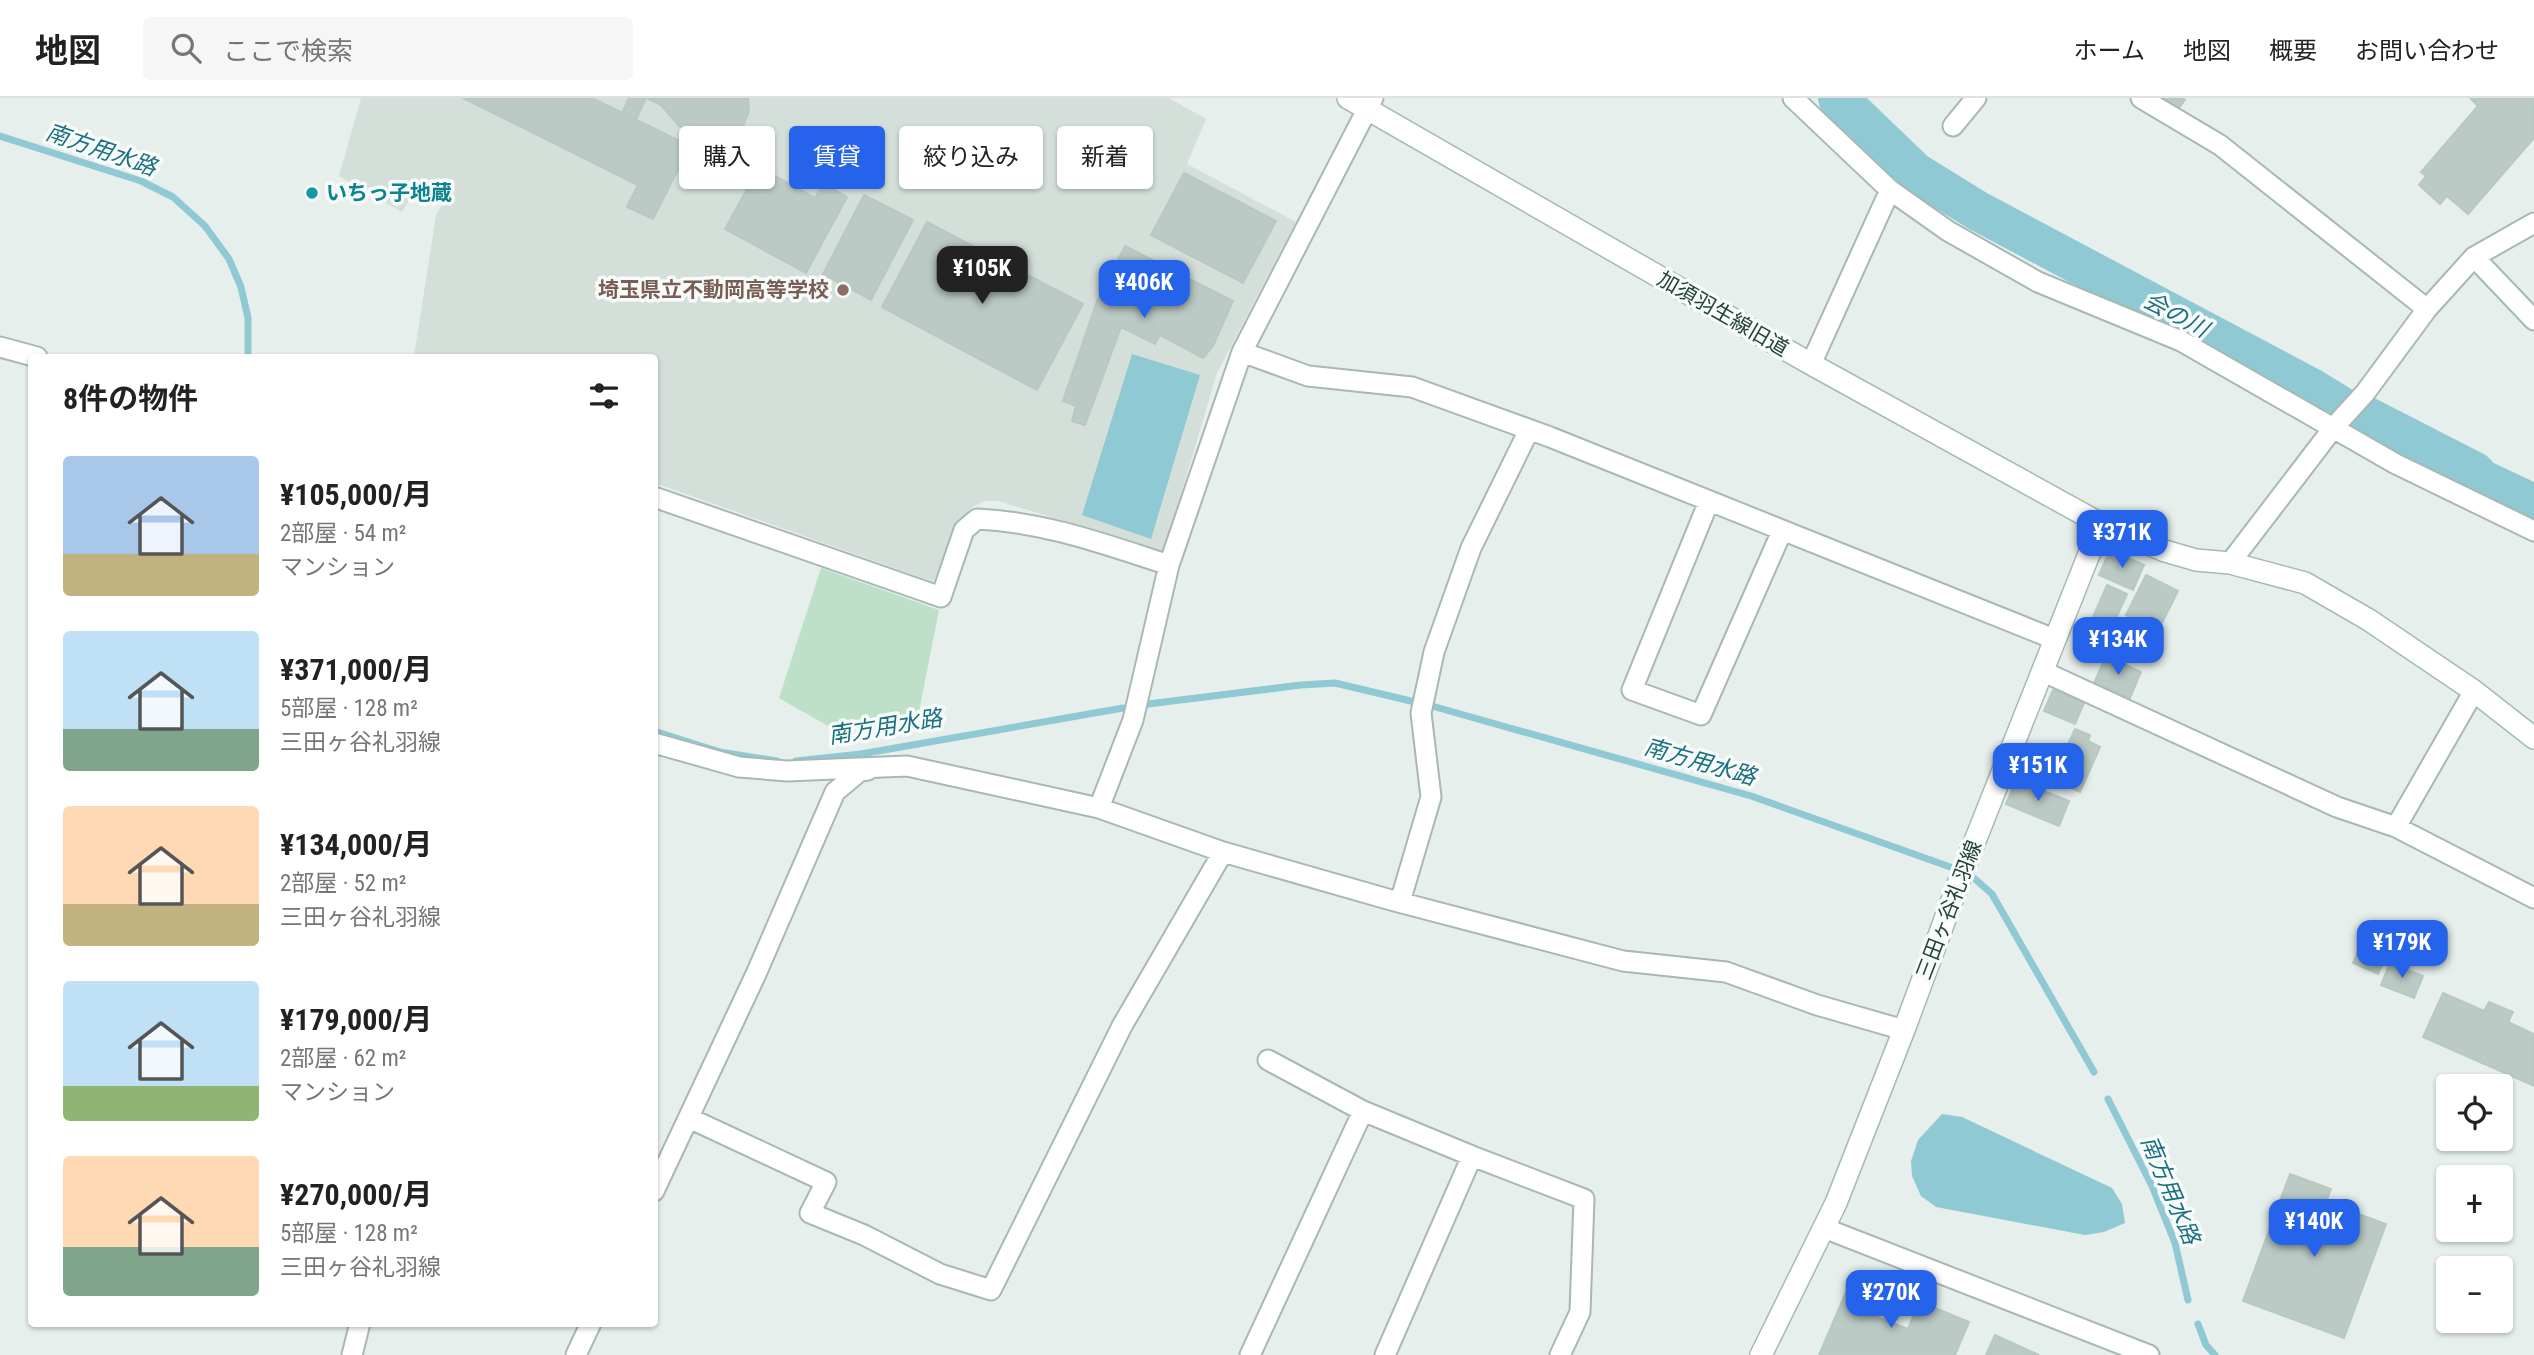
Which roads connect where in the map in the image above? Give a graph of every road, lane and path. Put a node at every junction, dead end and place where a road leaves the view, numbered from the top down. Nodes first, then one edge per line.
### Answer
1 (1348, 98) edge
2 (1793, 98) edge
3 (1976, 98) edge
4 (2141, 98) edge
5 (1370, 103) edge
6 (1953, 126) dead end
7 (1890, 190) junction
8 (2534, 223) edge
9 (2474, 257) junction
10 (2427, 309) junction
11 (2534, 320) edge
12 (0, 347) edge
13 (1242, 352) junction
14 (28, 355) edge
15 (1811, 365) junction
16 (2337, 423) junction
17 (1529, 430) junction
18 (658, 498) edge
19 (1709, 501) junction
20 (2101, 524) junction
21 (1782, 531) junction
22 (2534, 531) edge
23 (2230, 563) junction
24 (1169, 565) junction
25 (2054, 639) junction
26 (2042, 671) junction
27 (2474, 691) junction
28 (2534, 738) edge
29 (658, 744) edge
30 (884, 766) junction
31 (1099, 808) junction
32 (2396, 827) junction
33 (1223, 852) junction
34 (2534, 898) edge
35 (1401, 902) junction
36 (1904, 1030) junction
37 (1268, 1060) dead end
38 (1363, 1111) junction
39 (689, 1118) junction
40 (1472, 1156) junction
41 (658, 1183) edge
42 (1824, 1228) junction
43 (359, 1327) edge
44 (589, 1327) edge
45 (352, 1355) edge
46 (576, 1355) edge
47 (1250, 1355) edge
48 (1385, 1355) edge
49 (1560, 1355) edge
50 (1761, 1355) edge
51 (2149, 1355) edge

1 - 5 main road, 加須羽生線旧道
2 - 7 street
3 - 6 street
4 - 10 street
5 - 13 street
5 - 15 main road, 加須羽生線旧道
7 - 15 street
7 - 16 street
8 - 9 street
9 - 10 street
9 - 11 street
10 - 16 street
12 - 14 street
13 - 17 street
13 - 24 street
15 - 20 main road, 加須羽生線旧道
16 - 22 street
16 - 23 street
17 - 19 street
17 - 35 street
18 - 24 street
19 - 21 street
19 - 21 street
20 - 23 main road
20 - 25 main road, 三田ヶ谷礼羽線
21 - 25 street
23 - 27 main road
24 - 31 street
25 - 26 main road, 三田ヶ谷礼羽線
26 - 32 street
26 - 36 main road, 三田ヶ谷礼羽線
27 - 28 main road
27 - 32 street
29 - 30 street
30 - 31 street
30 - 39 street
31 - 33 street
32 - 34 street
33 - 35 street
33 - 39 street
35 - 36 street
36 - 42 main road, 三田ヶ谷礼羽線
37 - 38 street
38 - 40 street
38 - 47 street
39 - 41 street
40 - 48 street
40 - 49 street
42 - 50 main road, 三田ヶ谷礼羽線
42 - 51 street
43 - 45 street
44 - 46 street

